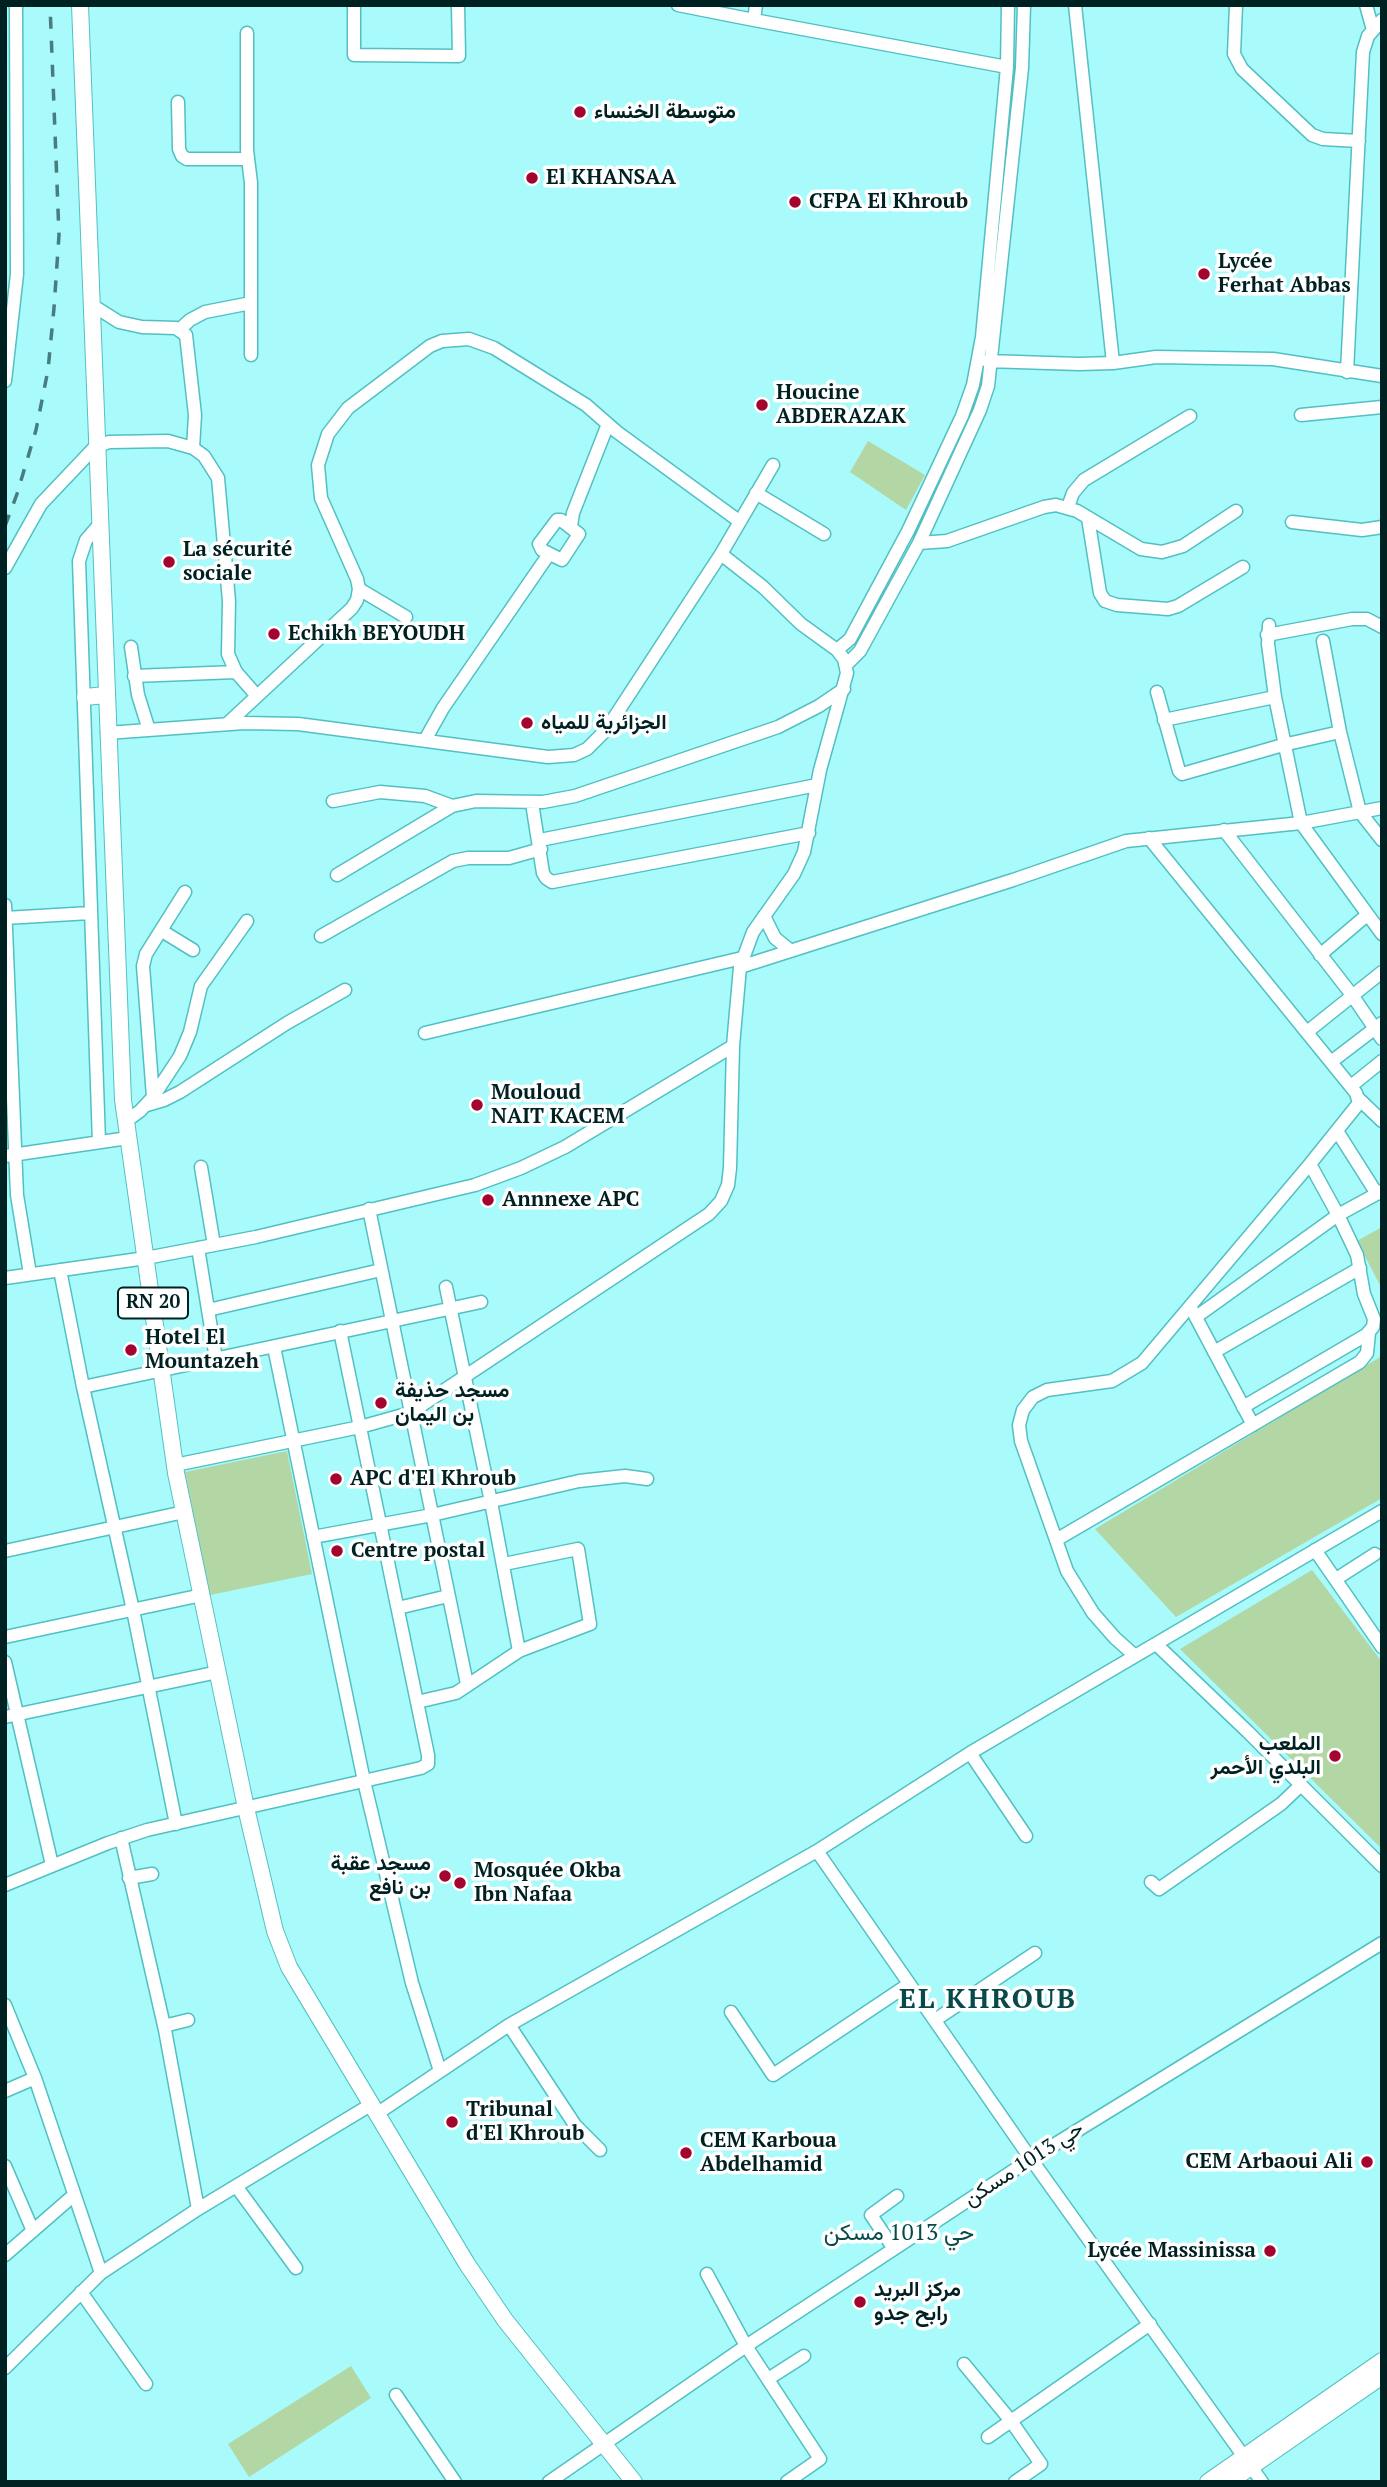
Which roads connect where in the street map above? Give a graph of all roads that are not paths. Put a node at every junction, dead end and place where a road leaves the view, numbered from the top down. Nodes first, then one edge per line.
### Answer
1 (16, 5) edge
2 (80, 5) edge
3 (354, 5) edge
4 (458, 5) edge
5 (678, 5) edge
6 (756, 5) edge
7 (1008, 5) edge
8 (1024, 5) edge
9 (1075, 5) edge
10 (1236, 5) edge
11 (1366, 5) edge
12 (754, 20) junction
13 (1377, 25) edge
14 (247, 33) dead end
15 (1007, 67) junction
16 (178, 102) dead end
17 (1359, 141) junction
18 (248, 159) junction
19 (251, 303) junction
20 (93, 304) junction
21 (180, 329) junction
22 (251, 355) dead end
23 (986, 361) junction
24 (1113, 363) junction
25 (1347, 372) junction
26 (1382, 376) edge
27 (5, 381) edge
28 (1382, 407) edge
29 (1301, 415) dead end
30 (1190, 416) dead end
31 (608, 424) junction
32 (98, 445) junction
33 (193, 448) junction
34 (773, 465) dead end
35 (757, 493) junction
36 (1068, 507) junction
37 (1236, 512) dead end
38 (1088, 518) junction
39 (739, 521) junction
40 (1292, 522) dead end
41 (99, 525) junction
42 (571, 526) junction
43 (1382, 527) edge
44 (824, 534) dead end
45 (919, 543) junction
46 (549, 554) junction
47 (721, 554) junction
48 (1243, 567) dead end
49 (5, 568) edge
50 (359, 589) junction
51 (405, 617) dead end
52 (1382, 627) edge
53 (1323, 641) dead end
54 (131, 647) dead end
55 (837, 650) junction
56 (846, 665) junction
57 (236, 672) junction
58 (134, 676) junction
59 (844, 688) junction
60 (1157, 692) dead end
61 (106, 695) junction
62 (257, 696) junction
63 (86, 697) junction
64 (1275, 697) junction
65 (1164, 720) junction
66 (227, 724) junction
67 (149, 730) junction
68 (1340, 732) junction
69 (107, 733) junction
70 (425, 740) junction
71 (1283, 745) junction
72 (817, 785) junction
73 (334, 801) dead end
74 (532, 803) junction
75 (452, 806) junction
76 (1382, 808) edge
77 (1360, 812) junction
78 (1301, 823) junction
79 (1224, 830) junction
80 (809, 833) junction
81 (1149, 838) junction
82 (1382, 840) edge
83 (540, 845) junction
84 (337, 875) dead end
85 (185, 892) dead end
86 (5, 905) edge
87 (90, 913) junction
88 (1367, 915) junction
89 (764, 916) junction
90 (6, 918) edge
91 (247, 921) dead end
92 (162, 931) junction
93 (1382, 934) edge
94 (321, 936) dead end
95 (193, 950) dead end
96 (791, 951) junction
97 (1320, 955) junction
98 (741, 962) junction
99 (1382, 972) edge
100 (345, 990) dead end
101 (1352, 995) junction
102 (1379, 1031) edge
103 (1307, 1032) junction
104 (425, 1033) dead end
105 (733, 1046) junction
106 (1382, 1061) edge
107 (1331, 1062) junction
108 (1351, 1086) junction
109 (1359, 1099) junction
110 (150, 1101) junction
111 (1382, 1120) edge
112 (127, 1130) junction
113 (1338, 1131) junction
114 (99, 1142) junction
115 (10, 1155) edge
116 (1310, 1164) junction
117 (201, 1167) dead end
118 (1379, 1193) edge
119 (11, 1196) edge
120 (369, 1209) junction
121 (1338, 1215) junction
122 (214, 1245) junction
123 (198, 1248) junction
124 (146, 1258) junction
125 (1360, 1268) junction
126 (60, 1270) junction
127 (381, 1270) junction
128 (30, 1274) junction
129 (5, 1278) edge
130 (446, 1287) dead end
131 (481, 1302) dead end
132 (450, 1307) junction
133 (208, 1310) junction
134 (1193, 1312) junction
135 (391, 1320) junction
136 (341, 1331) junction
137 (1368, 1333) junction
138 (274, 1347) junction
139 (1214, 1353) junction
140 (216, 1359) junction
141 (163, 1370) junction
142 (464, 1378) junction
143 (83, 1387) junction
144 (1243, 1406) junction
145 (410, 1413) junction
146 (1253, 1425) junction
147 (360, 1427) junction
148 (293, 1441) junction
149 (175, 1465) junction
150 (647, 1479) dead end
151 (491, 1502) junction
152 (1382, 1511) edge
153 (184, 1512) junction
154 (432, 1515) junction
155 (381, 1524) junction
156 (115, 1527) junction
157 (313, 1538) junction
158 (1056, 1540) junction
159 (1315, 1550) junction
160 (5, 1551) edge
161 (1376, 1553) dead end
162 (503, 1564) junction
163 (1336, 1579) junction
164 (202, 1595) junction
165 (448, 1596) junction
166 (398, 1608) junction
167 (133, 1610) junction
168 (5, 1637) edge
169 (1156, 1644) junction
170 (1382, 1647) edge
171 (519, 1651) junction
172 (1134, 1655) junction
173 (5, 1661) edge
174 (218, 1672) junction
175 (467, 1684) junction
176 (148, 1686) junction
177 (417, 1702) junction
178 (11, 1716) edge
179 (970, 1753) junction
180 (363, 1781) junction
181 (1301, 1785) junction
182 (246, 1808) junction
183 (176, 1824) junction
184 (1026, 1836) dead end
185 (121, 1838) junction
186 (817, 1851) junction
187 (51, 1865) junction
188 (1382, 1866) edge
189 (152, 1874) dead end
190 (129, 1878) junction
191 (1151, 1882) dead end
192 (5, 1885) edge
193 (1382, 1943) edge
194 (1035, 1953) dead end
195 (909, 1984) junction
196 (5, 2005) edge
197 (731, 2012) dead end
198 (188, 2020) dead end
199 (935, 2020) junction
200 (509, 2025) junction
201 (164, 2026) junction
202 (440, 2071) junction
203 (35, 2078) junction
204 (5, 2091) edge
205 (375, 2109) junction
206 (600, 2150) dead end
207 (1031, 2159) junction
208 (5, 2166) edge
209 (236, 2186) junction
210 (74, 2195) junction
211 (897, 2196) dead end
212 (198, 2209) junction
213 (33, 2231) junction
214 (894, 2249) junction
215 (5, 2255) edge
216 (296, 2268) dead end
217 (101, 2273) junction
218 (708, 2274) dead end
219 (81, 2292) junction
220 (1150, 2325) junction
221 (746, 2346) junction
222 (804, 2356) dead end
223 (1382, 2361) edge
224 (964, 2364) dead end
225 (5, 2368) edge
226 (1382, 2376) edge
227 (768, 2379) junction
228 (146, 2384) dead end
229 (396, 2395) dead end
230 (1011, 2421) junction
231 (988, 2437) dead end
232 (604, 2444) junction
233 (1248, 2461) junction
234 (455, 2482) edge
235 (549, 2482) edge
236 (634, 2482) edge
237 (787, 2482) edge
238 (1015, 2482) edge
239 (1208, 2482) edge
240 (1229, 2482) edge
241 (1262, 2482) edge

1 - 27 street
2 - 20 main road, RN 20
3 - 4 street
5 - 12 street
6 - 12 street
7 - 15 street
8 - 23 street
9 - 24 street
10 - 17 street
11 - 13 street
12 - 15 street
13 - 17 street
14 - 18 street
15 - 23 street
16 - 18 street
17 - 25 street
18 - 19 street
19 - 21 street
19 - 22 street
20 - 21 street
20 - 32 main road, RN 20
21 - 33 street
23 - 24 street
23 - 45 street
23 - 55 street
24 - 25 street
25 - 26 street
28 - 29 street
30 - 36 street
31 - 39 street
31 - 42 street
31 - 50 street
32 - 33 street
32 - 41 main road, RN 20
32 - 49 street
33 - 57 street
34 - 35 street
35 - 39 street
35 - 44 street
36 - 38 street
36 - 45 street
37 - 38 street
38 - 48 street
39 - 47 street
40 - 43 street
41 - 61 main road, RN 20
41 - 63 street
42 - 46 street
42 - 46 street
45 - 56 street
46 - 70 street
47 - 55 street
47 - 70 street
50 - 51 street
50 - 62 street
52 - 64 street
53 - 68 street
54 - 58 street
55 - 56 street
56 - 59 street
57 - 58 street
57 - 62 street
58 - 67 street
59 - 72 street
59 - 74 street
60 - 65 street
61 - 63 main road
61 - 69 main road, RN 20
62 - 66 street
63 - 87 street
64 - 65 street
64 - 71 street
65 - 71 street
66 - 67 street
66 - 70 street
67 - 69 street
68 - 71 street
68 - 77 street
69 - 112 main road, RN 20
71 - 78 street
72 - 80 street
72 - 83 street
73 - 75 street
74 - 75 street
74 - 83 street
75 - 84 street
76 - 77 street
77 - 78 street
77 - 82 street
78 - 79 street
78 - 88 street
79 - 81 street
79 - 97 street
80 - 83 street
80 - 89 street
81 - 96 street
81 - 103 street
83 - 94 street
85 - 92 street
86 - 90 street
87 - 90 street
87 - 114 street
88 - 93 street
88 - 97 street
89 - 96 street
89 - 98 street
90 - 115 street
91 - 110 street
92 - 95 street
92 - 110 street
96 - 98 street
97 - 101 street
98 - 104 street
98 - 105 street
99 - 101 street
100 - 110 street
101 - 102 street
101 - 103 street
102 - 107 street
103 - 107 street
105 - 120 street
105 - 142 street
106 - 108 street
107 - 108 street
108 - 109 street
109 - 111 street
109 - 113 street
110 - 112 street
112 - 114 street
112 - 124 main road, RN 20
113 - 116 street
113 - 118 street
114 - 115 street
115 - 119 street
116 - 121 street
116 - 134 street
117 - 122 street
118 - 121 street
119 - 128 street
120 - 122 street
120 - 127 street
121 - 125 street
121 - 134 street
122 - 123 street
123 - 124 street
123 - 133 street
124 - 126 street
124 - 141 main road, RN 20
125 - 137 street
125 - 139 street
126 - 128 street
126 - 143 street
127 - 133 street
127 - 135 street
128 - 129 street
130 - 132 street
131 - 132 street
132 - 135 street
132 - 142 street
133 - 140 street
134 - 139 street
134 - 158 street
135 - 136 street
135 - 145 street
136 - 138 street
136 - 147 street
137 - 144 street
137 - 146 street
138 - 140 street
138 - 148 street
139 - 144 street
140 - 141 street
141 - 143 street
141 - 149 main road, RN 20
142 - 145 street
142 - 151 street
143 - 156 street
144 - 146 street
145 - 147 street
145 - 154 street
146 - 158 street
147 - 148 street
147 - 155 street
148 - 149 street
148 - 157 street
149 - 153 main road, RN 20
150 - 151 street
151 - 154 street
151 - 162 street
152 - 159 street
153 - 156 street
153 - 164 main road, RN 20
154 - 155 street
154 - 165 street
155 - 157 street
155 - 166 street
156 - 160 street
156 - 167 street
157 - 180 street
158 - 172 street
159 - 163 street
159 - 169 street
161 - 163 street
162 - 171 street
162 - 171 street
163 - 170 street
164 - 167 street
164 - 174 main road, RN 20
165 - 166 street
165 - 175 street
166 - 177 street
167 - 168 street
167 - 176 street
169 - 172 street
169 - 181 street
171 - 175 street
172 - 179 street
173 - 178 street
174 - 176 street
174 - 182 main road, RN 20
175 - 177 street
176 - 178 street
176 - 183 street
177 - 180 street
178 - 187 street
179 - 184 street
179 - 186 street
180 - 182 street
180 - 202 street
181 - 188 street
181 - 191 street
182 - 183 street
182 - 205 main road, RN 20
183 - 185 street
185 - 187 street
185 - 190 street
186 - 195 street
186 - 200 street
187 - 192 street
189 - 190 street
190 - 201 street
193 - 207 street, حي 1013 مسكن
194 - 199 street
195 - 197 street
195 - 199 street
196 - 203 street
198 - 201 street
199 - 207 street
200 - 202 street
200 - 206 street
201 - 212 street
202 - 205 street
203 - 204 street
203 - 210 street
205 - 209 street
205 - 232 main road, RN 20
207 - 214 street, حي 1013 مسكن
207 - 220 street
208 - 213 street
209 - 212 street
209 - 216 street
210 - 213 street
210 - 217 street
211 - 214 street
212 - 217 street
213 - 215 street
214 - 221 street, حي 1013 مسكن
217 - 219 street
218 - 221 street
219 - 225 street
219 - 228 street
220 - 230 street
220 - 233 street
221 - 227 street
221 - 232 street, حي 1013 مسكن
222 - 227 street
223 - 233 main road
224 - 230 street
226 - 233 main road
227 - 237 street
229 - 234 street
230 - 231 street
230 - 238 street
232 - 235 street, حي 1013 مسكن
232 - 236 main road, RN 20
233 - 239 main road
233 - 240 main road
233 - 241 street

